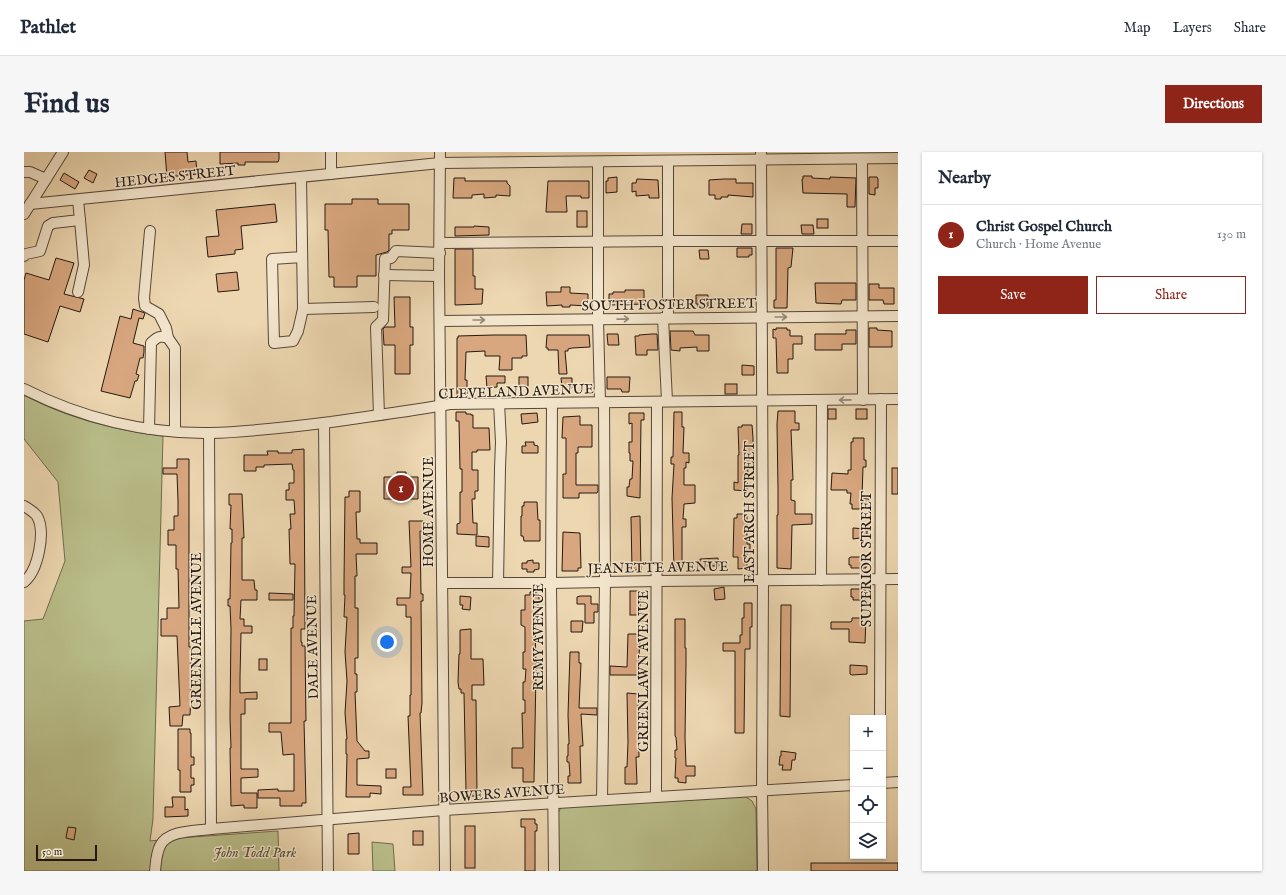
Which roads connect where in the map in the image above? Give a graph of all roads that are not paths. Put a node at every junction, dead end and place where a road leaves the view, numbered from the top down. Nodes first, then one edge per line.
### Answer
1 (64, 152) edge
2 (331, 152) edge
3 (440, 152) edge
4 (880, 155) edge
5 (761, 156) edge
6 (862, 158) junction
7 (898, 158) edge
8 (668, 161) junction
9 (598, 162) junction
10 (440, 164) junction
11 (24, 172) edge
12 (331, 174) junction
13 (301, 177) junction
14 (46, 179) junction
15 (78, 200) junction
16 (30, 204) junction
17 (24, 214) edge
18 (80, 220) junction
19 (150, 231) dead end
20 (667, 240) junction
21 (862, 240) junction
22 (762, 241) junction
23 (898, 241) edge
24 (598, 242) junction
25 (440, 248) junction
26 (24, 256) edge
27 (302, 257) junction
28 (384, 275) junction
29 (439, 276) junction
30 (78, 292) dead end
31 (374, 307) dead end
32 (303, 309) junction
33 (863, 316) junction
34 (898, 316) edge
35 (762, 317) junction
36 (665, 318) junction
37 (598, 319) junction
38 (440, 321) junction
39 (168, 338) junction
40 (24, 389) edge
41 (881, 399) junction
42 (898, 399) edge
43 (763, 400) junction
44 (822, 400) junction
45 (863, 400) junction
46 (602, 402) junction
47 (662, 402) junction
48 (499, 403) junction
49 (552, 403) junction
50 (441, 405) junction
51 (379, 415) junction
52 (324, 423) junction
53 (149, 429) junction
54 (175, 431) junction
55 (209, 433) junction
56 (24, 506) edge
57 (898, 578) edge
58 (880, 579) junction
59 (658, 580) junction
60 (763, 580) junction
61 (821, 580) junction
62 (24, 582) edge
63 (605, 582) junction
64 (443, 583) junction
65 (551, 583) junction
66 (498, 584) junction
67 (880, 715) edge
68 (898, 782) edge
69 (886, 783) edge
70 (850, 785) edge
71 (762, 790) junction
72 (656, 797) junction
73 (602, 800) junction
74 (553, 803) junction
75 (444, 810) junction
76 (327, 820) junction
77 (211, 829) junction
78 (155, 871) edge
79 (328, 871) edge
80 (445, 871) edge
81 (554, 871) edge
82 (763, 871) edge

1 - 14 street
2 - 12 street
3 - 10 street, HOME AVENUE
4 - 6 street, HEDGES STREET
4 - 7 street, HEDGES STREET
5 - 6 street, HEDGES STREET
5 - 8 street, HEDGES STREET
5 - 22 street, EAST ARCH STREET
6 - 21 street
8 - 9 street, HEDGES STREET
8 - 20 street, GREENLAWN AVENUE
9 - 10 street, HEDGES STREET
9 - 24 street
10 - 12 street, HEDGES STREET
10 - 25 street, HOME AVENUE
11 - 14 street
12 - 13 street, HEDGES STREET
13 - 15 street, HEDGES STREET
13 - 27 street
14 - 16 street
15 - 16 street, HEDGES STREET
15 - 18 street
16 - 17 street
18 - 26 street
18 - 30 street
19 - 39 street
20 - 22 street
20 - 24 street
20 - 36 street, GREENLAWN AVENUE
21 - 22 street
21 - 23 street
21 - 33 street
22 - 35 street, EAST ARCH STREET
24 - 25 street
24 - 37 street
25 - 28 street
25 - 29 street, HOME AVENUE
27 - 32 street
27 - 32 street
28 - 29 street
28 - 51 street
29 - 38 street, HOME AVENUE
31 - 32 street
33 - 34 street, SOUTH FOSTER STREET
35 -> 33 street, SOUTH FOSTER STREET
33 - 45 street
35 - 36 street, SOUTH FOSTER STREET
35 - 43 street, EAST ARCH STREET
37 -> 36 street, SOUTH FOSTER STREET
36 - 47 street, GREENLAWN AVENUE
38 -> 37 street, SOUTH FOSTER STREET
37 - 46 street
38 - 50 street, HOME AVENUE
39 - 53 street
39 - 54 street
40 - 53 street, CLEVELAND AVENUE
41 - 42 street, CLEVELAND AVENUE
41 - 45 street, CLEVELAND AVENUE
41 - 58 street, SUPERIOR STREET
43 - 44 street, CLEVELAND AVENUE
43 - 47 street, CLEVELAND AVENUE
43 - 60 street, EAST ARCH STREET
45 -> 44 street, CLEVELAND AVENUE
44 - 61 street
46 - 47 street, CLEVELAND AVENUE
46 - 49 street, CLEVELAND AVENUE
46 - 63 street
47 - 59 street, GREENLAWN AVENUE
48 - 49 street, CLEVELAND AVENUE
48 - 50 street, CLEVELAND AVENUE
48 - 66 street
49 - 65 street, REMY AVENUE
50 - 51 street, CLEVELAND AVENUE
50 - 64 street, HOME AVENUE
51 - 52 street, CLEVELAND AVENUE
52 - 55 street, CLEVELAND AVENUE
52 - 76 street, DALE AVENUE
53 - 54 street, CLEVELAND AVENUE
54 - 55 street, CLEVELAND AVENUE
55 - 77 street, GREENDALE AVENUE
56 - 62 street
57 - 58 street, JEANETTE AVENUE
58 - 61 street, JEANETTE AVENUE
58 - 67 street, SUPERIOR STREET
59 - 60 street, JEANETTE AVENUE
59 - 63 street, JEANETTE AVENUE
59 - 72 street, GREENLAWN AVENUE
60 - 61 street, JEANETTE AVENUE
60 - 71 street, EAST ARCH STREET
63 - 65 street, JEANETTE AVENUE
63 - 73 street
64 - 66 street, JEANETTE AVENUE
64 - 75 street, HOME AVENUE
65 - 66 street, JEANETTE AVENUE
65 - 74 street, REMY AVENUE
68 - 69 street
70 - 71 street, BOWERS AVENUE
71 - 72 street, BOWERS AVENUE
71 - 82 street, EAST ARCH STREET
72 - 73 street, BOWERS AVENUE
73 - 74 street, BOWERS AVENUE
74 - 75 street, BOWERS AVENUE
74 - 81 street, REMY AVENUE
75 - 76 street, BOWERS AVENUE
75 - 80 street, HOME AVENUE
76 - 77 street, BOWERS AVENUE
76 - 79 street, DALE AVENUE
77 - 78 street, BOWERS AVENUE

